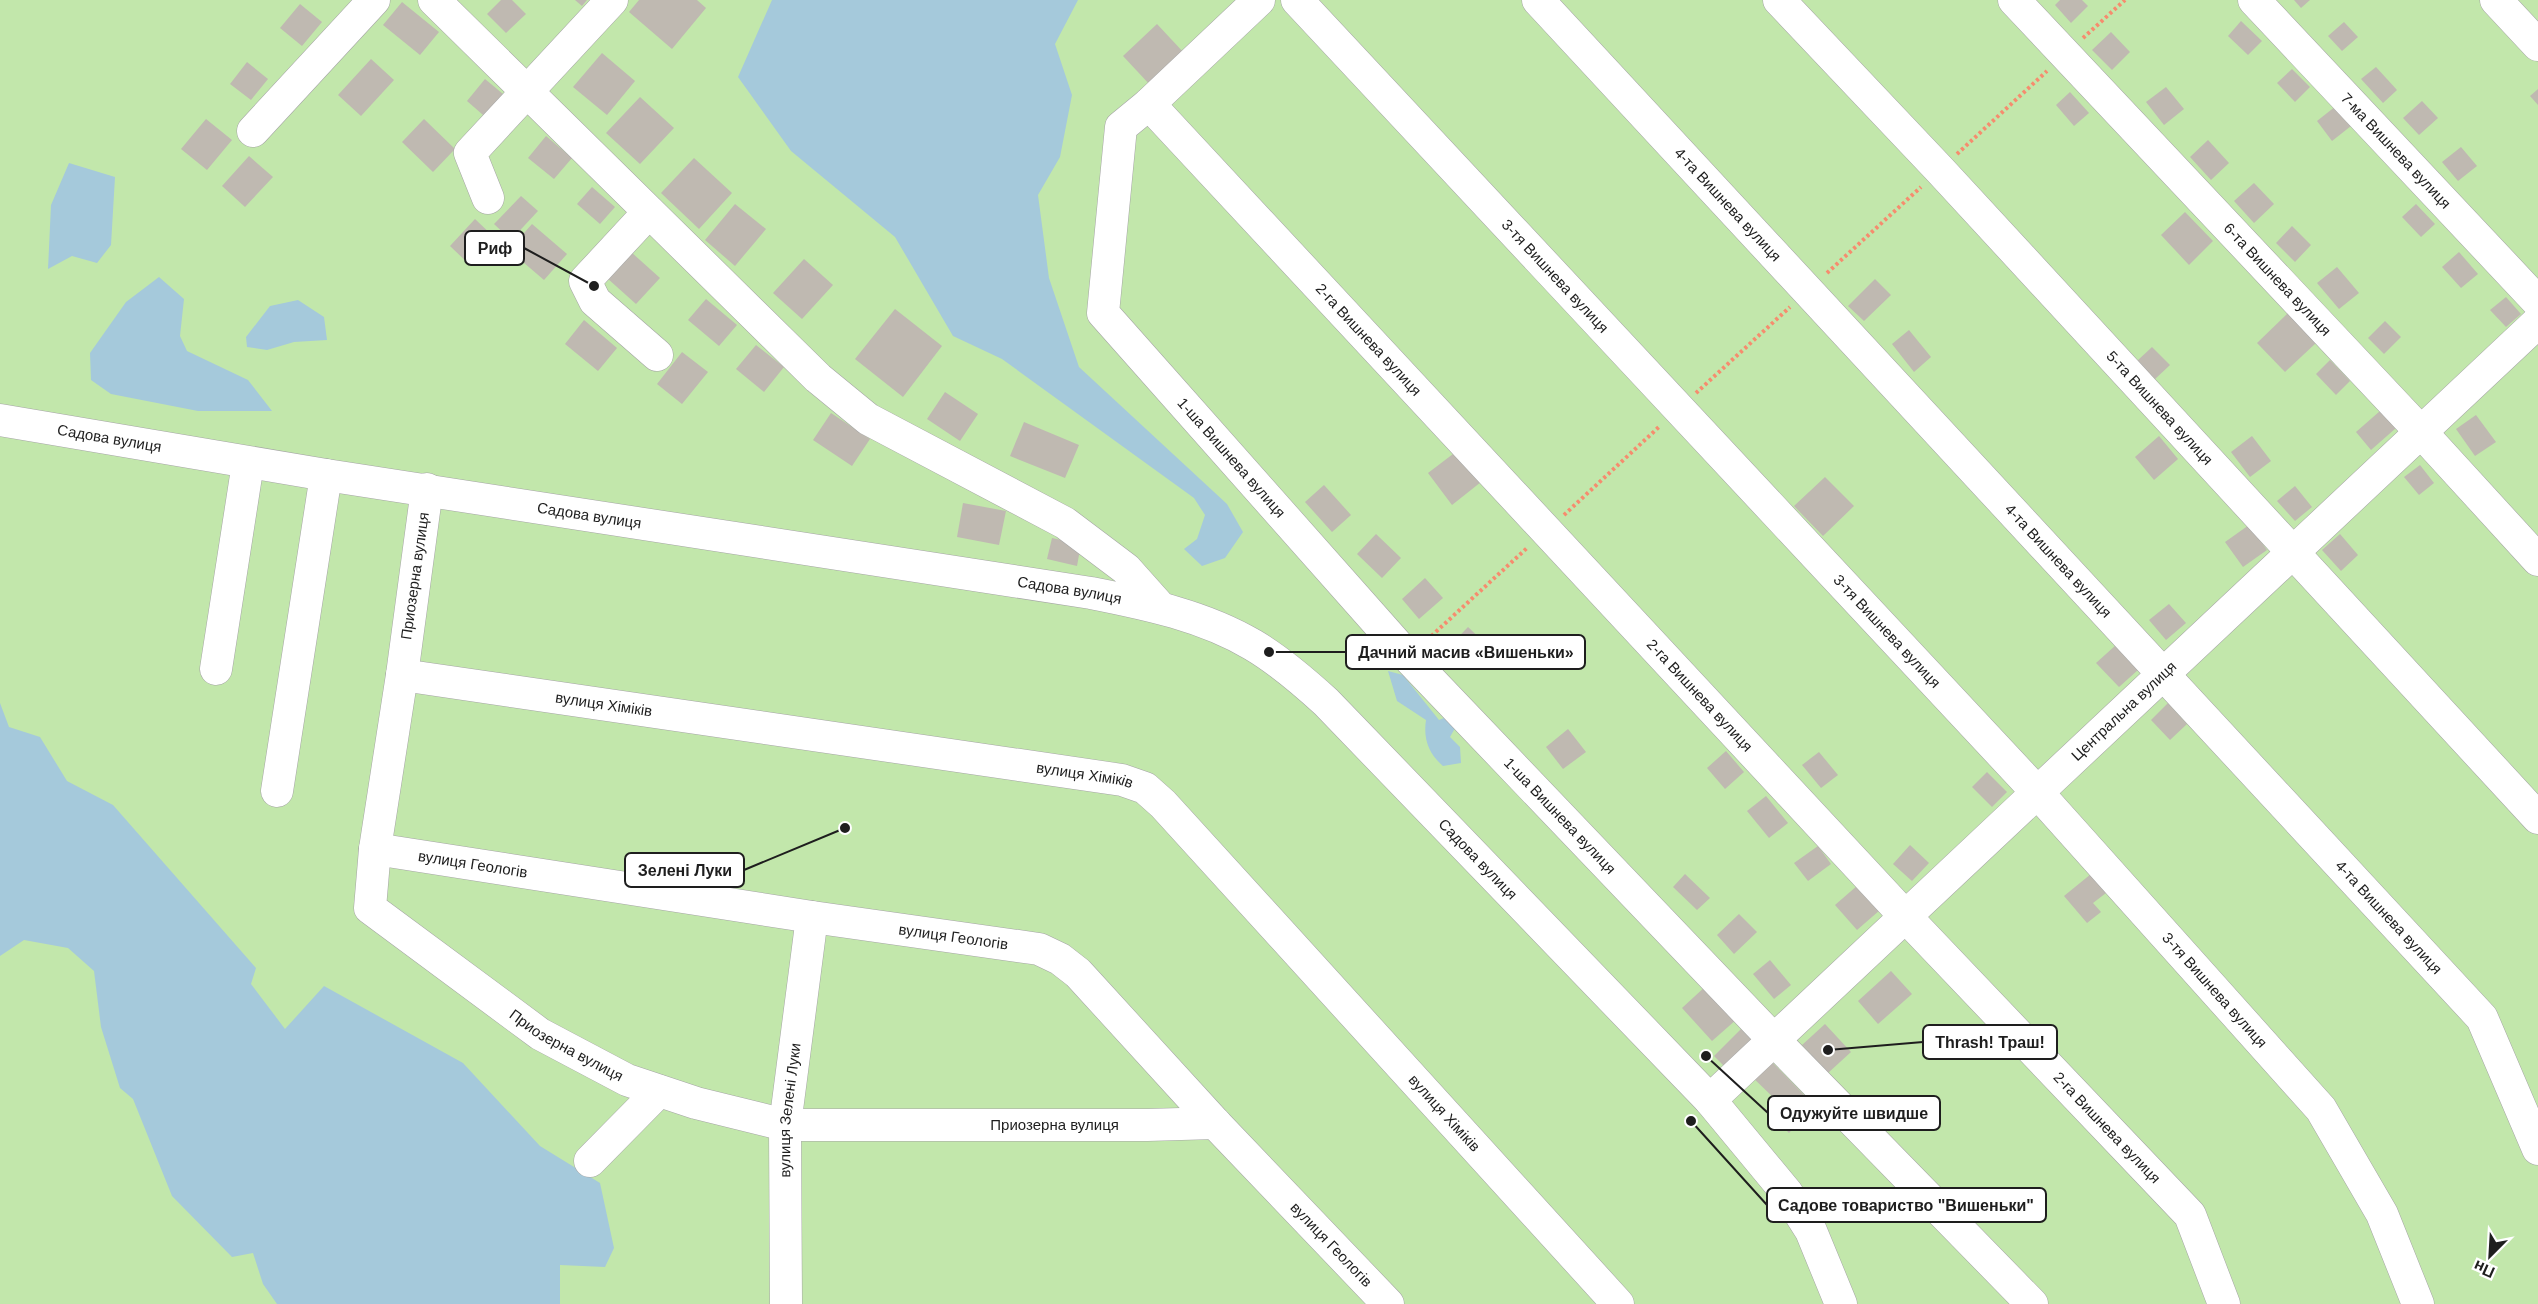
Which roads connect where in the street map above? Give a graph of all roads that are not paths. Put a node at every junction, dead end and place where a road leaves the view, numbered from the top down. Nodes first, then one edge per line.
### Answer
1 (374, 0) edge
2 (434, 0) edge
3 (612, 0) edge
4 (1259, 0) edge
5 (1297, 0) edge
6 (1538, 0) edge
7 (1779, 0) edge
8 (2014, 0) edge
9 (2254, 0) edge
10 (2496, 0) edge
11 (2538, 45) edge
12 (527, 92) junction
13 (1149, 104) junction
14 (254, 131) dead end
15 (488, 198) dead end
16 (649, 212) junction
17 (2538, 302) edge
18 (2538, 322) edge
19 (657, 355) dead end
20 (0, 420) edge
21 (2421, 432) junction
22 (248, 463) junction
23 (326, 475) junction
24 (427, 489) junction
25 (2292, 553) junction
26 (2538, 560) edge
27 (1159, 606) junction
28 (216, 669) dead end
29 (2164, 673) junction
30 (402, 675) junction
31 (277, 792) dead end
32 (2037, 792) junction
33 (2538, 818) edge
34 (375, 849) junction
35 (1905, 916) junction
36 (812, 917) junction
37 (1774, 1040) junction
38 (659, 1091) junction
39 (1710, 1100) junction
40 (1215, 1123) junction
41 (785, 1125) junction
42 (2538, 1149) edge
43 (590, 1161) dead end
44 (786, 1304) edge
45 (1388, 1304) edge
46 (1618, 1304) edge
47 (1840, 1304) edge
48 (2032, 1304) edge
49 (2224, 1304) edge
50 (2418, 1304) edge

1 - 14 street
2 - 12 street
3 - 12 street
4 - 13 street
5 - 32 street, 3-тя Вишнева вулиця
6 - 29 street, 4-та Вишнева вулиця
7 - 25 street, 5-та Вишнева вулиця
8 - 21 street, 6-та Вишнева вулиця
9 - 17 street, 7-ма Вишнева вулиця
10 - 11 street
12 - 15 street
12 - 16 street
13 - 35 street, 2-га Вишнева вулиця
13 - 37 street, 1-ша Вишнева вулиця
16 - 19 street
16 - 27 street
18 - 21 street, Центральна вулиця
20 - 22 street, Садова вулиця
21 - 25 street, Центральна вулиця
21 - 26 street, 6-та Вишнева вулиця
22 - 23 street, Садова вулиця
22 - 28 street
23 - 24 street, Садова вулиця
23 - 31 street
24 - 27 street, Садова вулиця
24 - 30 street, Приозерна вулиця
25 - 29 street, Центральна вулиця
25 - 33 street, 5-та Вишнева вулиця
27 - 39 street, Садова вулиця
29 - 32 street, Центральна вулиця
29 - 42 street, 4-та Вишнева вулиця
30 - 34 street, Приозерна вулиця
30 - 46 street, вулиця Хіміків
32 - 35 street, Центральна вулиця
32 - 50 street, 3-тя Вишнева вулиця
34 - 36 street, вулиця Геологів
34 - 38 street, Приозерна вулиця
35 - 37 street, Центральна вулиця
35 - 49 street, 2-га Вишнева вулиця
36 - 40 street, вулиця Геологів
36 - 41 street, вулиця Зелені Луки
37 - 39 street, Центральна вулиця
37 - 48 street, 1-ша Вишнева вулиця
38 - 41 street, Приозерна вулиця
38 - 43 street
39 - 47 street, Садова вулиця
40 - 41 street, Приозерна вулиця
40 - 45 street, вулиця Геологів
41 - 44 street, вулиця Зелені Луки

